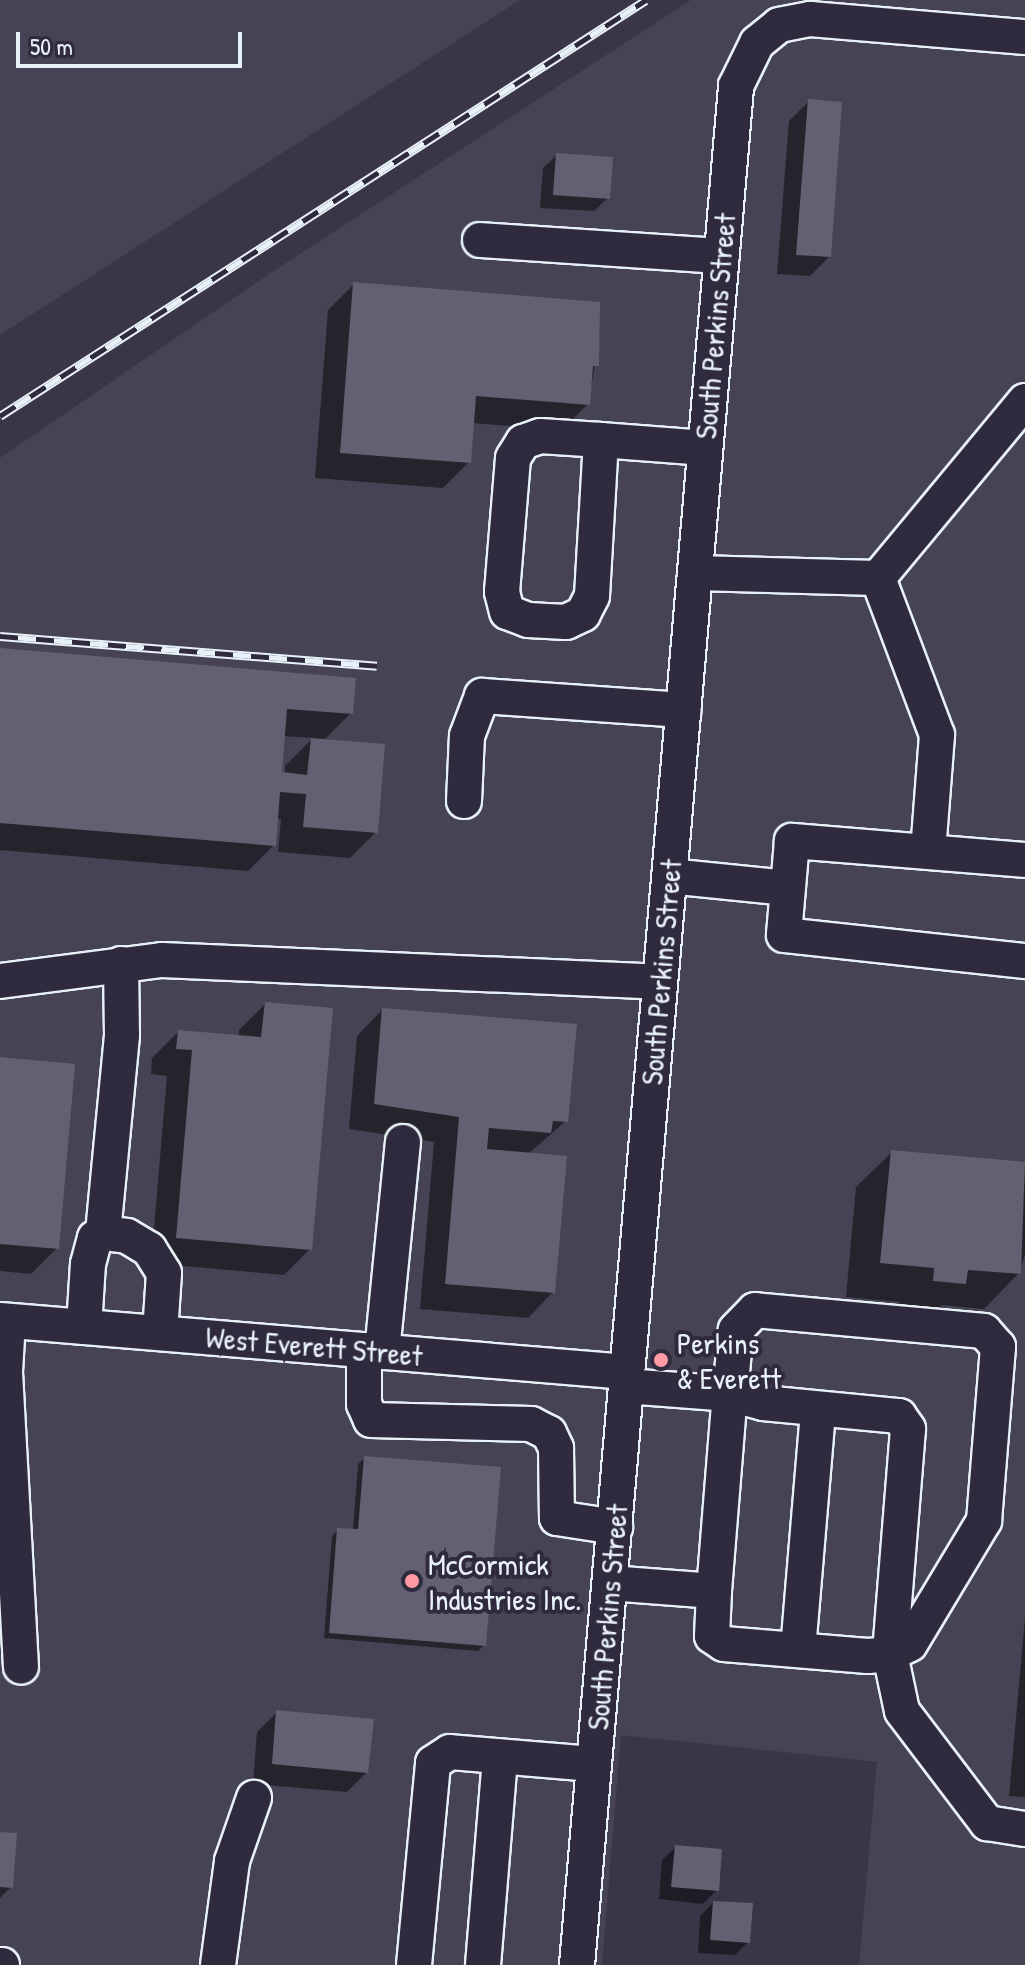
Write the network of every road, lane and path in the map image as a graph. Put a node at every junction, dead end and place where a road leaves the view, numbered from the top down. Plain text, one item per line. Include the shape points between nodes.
1 (1025, 37) edge
2 (480, 240) dead end
3 (721, 256) junction
4 (1025, 401) edge
5 (601, 440) junction
6 (705, 448) junction
7 (695, 573) junction
8 (878, 578) junction
9 (684, 710) junction
10 (464, 801) dead end
11 (928, 852) junction
12 (1025, 860) edge
13 (669, 876) junction
14 (787, 888) junction
15 (1025, 961) edge
16 (121, 964) junction
17 (0, 981) edge
18 (660, 982) junction
19 (403, 1142) dead end
20 (103, 1233) junction
21 (4, 1321) edge
22 (84, 1327) junction
23 (160, 1333) junction
24 (373, 1351) junction
25 (627, 1379) junction
26 (730, 1394) junction
27 (818, 1410) junction
28 (615, 1527) junction
29 (610, 1583) junction
30 (714, 1591) junction
31 (798, 1650) junction
32 (890, 1654) junction
33 (21, 1667) dead end
34 (500, 1757) junction
35 (594, 1764) junction
36 (254, 1798) dead end
37 (1025, 1829) edge
38 (218, 1965) edge
39 (414, 1965) edge
40 (483, 1965) edge
41 (577, 1965) edge

1 - 3 street, South Perkins Street via 810,19 779,25 757,43 741,68
2 - 3 street
3 - 6 street, South Perkins Street
4 - 8 street
5 - 5 street via 540,436 523,442 513,458 502,592 507,612 528,620 566,622 583,614 592,596
5 - 6 street
6 - 7 street, South Perkins Street
7 - 8 street
7 - 9 street, South Perkins Street
8 - 11 street via 937,735
9 - 10 street via 482,696 467,736
9 - 13 street, South Perkins Street
11 - 12 street
11 - 14 street via 792,841
13 - 14 street
13 - 18 street, South Perkins Street
14 - 15 street via 784,935
16 - 17 street
16 - 18 street via 162,960
16 - 20 street via 122,1035
18 - 25 street, South Perkins Street
19 - 24 street
20 - 22 street via 95,1238 88,1264
20 - 23 street via 127,1236 149,1249 164,1273
21 - 22 street, West Everett Street
21 - 33 street
22 - 23 street, West Everett Street
23 - 24 street, West Everett Street
24 - 25 street, West Everett Street
24 - 28 street via 364,1404 371,1420 531,1424 549,1433 556,1448 557,1518
25 - 26 street, West Everett Street
25 - 28 street, South Perkins Street
26 - 27 street, West Everett Street
26 - 30 street
26 - 32 street via 736,1330 755,1310 984,1331 998,1347 984,1521 910,1644
27 - 31 street
27 - 32 street, West Everett Street via 899,1416 908,1429
28 - 29 street, South Perkins Street
29 - 30 street
29 - 35 street, South Perkins Street
30 - 31 street via 712,1636 724,1644
31 - 32 street
32 - 37 street via 902,1711 941,1757 965,1799 987,1823
34 - 35 street
34 - 39 street via 450,1752 433,1763
34 - 40 street
35 - 41 street, South Perkins Street
36 - 38 street via 232,1861

